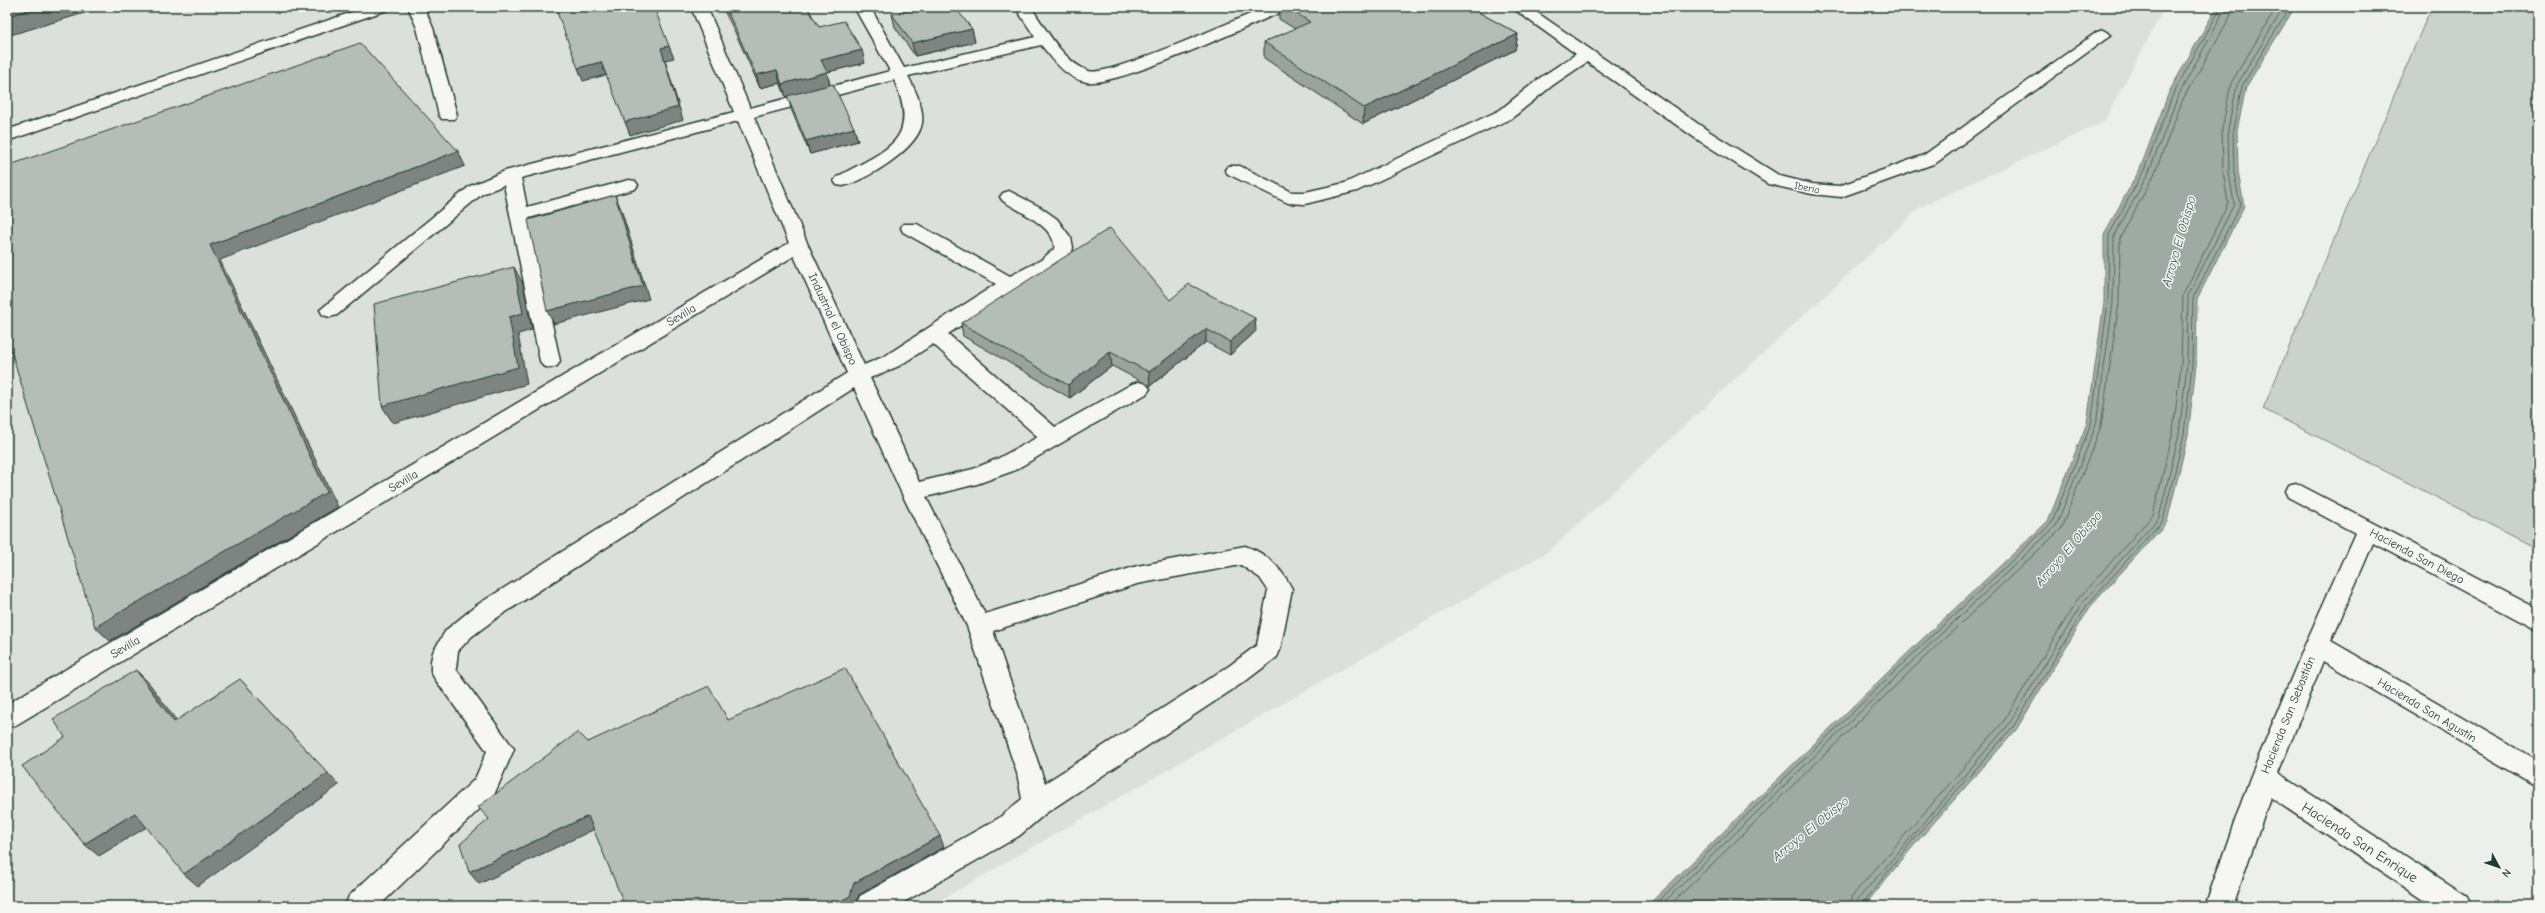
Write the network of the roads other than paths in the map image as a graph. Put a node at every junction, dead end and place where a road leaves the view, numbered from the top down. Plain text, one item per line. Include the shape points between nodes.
1 (382, 7) edge
2 (416, 7) edge
3 (699, 7) edge
4 (862, 7) edge
5 (1023, 7) edge
6 (1281, 7) edge
7 (1526, 8) edge
8 (2103, 35) dead end
9 (1045, 39) junction
10 (1587, 54) junction
11 (898, 74) junction
12 (745, 114) junction
13 (448, 115) dead end
14 (7, 136) edge
15 (1234, 170) dead end
16 (511, 175) junction
17 (843, 181) dead end
18 (629, 185) dead end
19 (1009, 197) dead end
20 (518, 215) junction
21 (910, 228) dead end
22 (799, 245) junction
23 (1010, 284) junction
24 (330, 310) dead end
25 (935, 334) junction
26 (550, 361) dead end
27 (858, 375) junction
28 (1139, 389) dead end
29 (1053, 438) junction
30 (2296, 491) dead end
31 (912, 492) junction
32 (2368, 529) junction
33 (2538, 621) edge
34 (979, 626) junction
35 (2316, 644) junction
36 (7, 717) edge
37 (2538, 775) edge
38 (2263, 778) junction
39 (1036, 804) junction
40 (359, 906) edge
41 (870, 906) edge
42 (2219, 906) edge
43 (2457, 906) edge

1 - 14 street
2 - 13 street via 425,28
3 - 12 street, Industrial el Obispo
4 - 11 street
5 - 9 street
6 - 9 street via 1145,62 1100,77 1088,77 1070,69
7 - 10 street, Iberia
8 - 10 street, Iberia via 1930,159 1841,192 1812,189 1774,180 1702,134
9 - 11 street
10 - 15 street via 1547,81 1506,114 1351,187 1305,198 1288,197
11 - 12 street
11 - 17 street via 913,111 912,130 891,152
12 - 16 street
12 - 22 street, Industrial el Obispo
16 - 20 street
16 - 24 street via 476,190
18 - 20 street
19 - 23 street via 1051,225 1060,234 1064,246 1062,252 1048,264
20 - 26 street
21 - 23 street
22 - 27 street, Industrial el Obispo
22 - 36 street, Sevilla
23 - 25 street
25 - 27 street via 892,360
25 - 29 street
27 - 31 street, Industrial el Obispo
27 - 40 street via 486,612 452,638 442,661 444,672 501,749 485,787
28 - 29 street
29 - 31 street via 1005,465 977,476
30 - 32 street, Hacienda San Diego
31 - 34 street, Industrial el Obispo
32 - 33 street, Hacienda San Diego
32 - 35 street, Hacienda San Sebastián
34 - 39 street, Industrial el Obispo via 1030,773
34 - 39 street via 1137,575 1245,555 1268,570 1280,589 1268,650 1238,673
35 - 37 street, Hacienda San Agustín
35 - 38 street, Hacienda San Sebastián
38 - 42 street, Hacienda San Sebastián
38 - 43 street, Hacienda San Enrique
39 - 41 street via 1009,827

